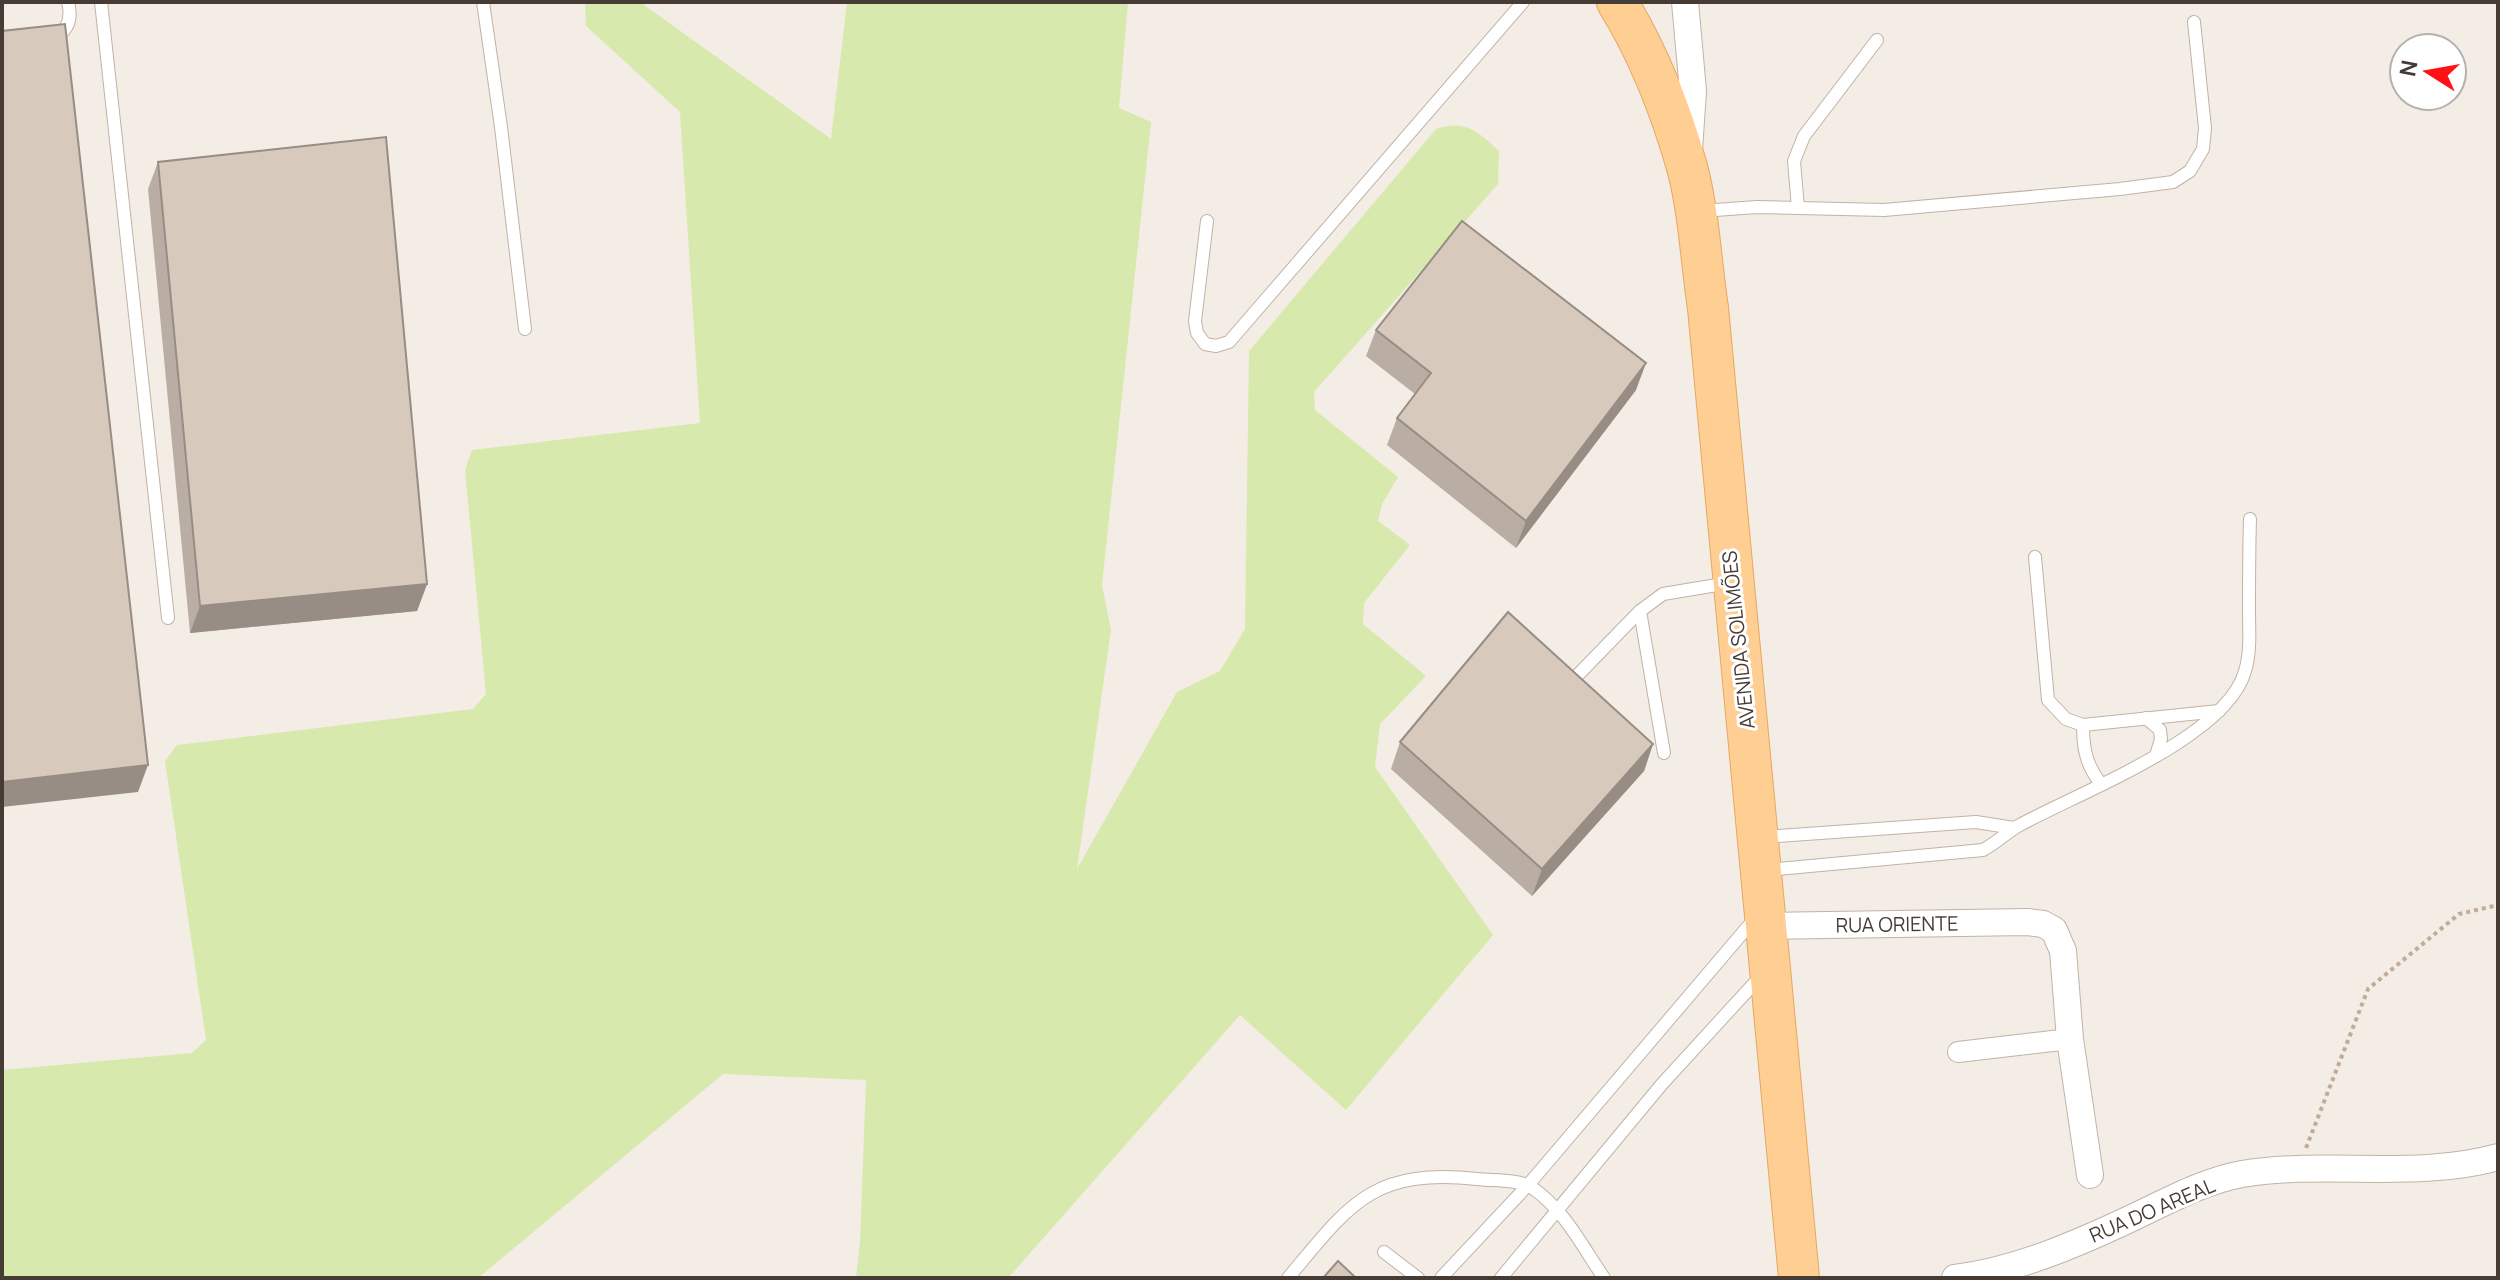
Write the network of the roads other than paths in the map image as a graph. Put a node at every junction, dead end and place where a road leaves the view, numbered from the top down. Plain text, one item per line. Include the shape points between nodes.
1 (68, 2) edge
2 (101, 2) edge
3 (483, 2) edge
4 (1523, 2) edge
5 (1685, 2) edge
6 (1628, 9) edge
7 (2194, 22) dead end
8 (43, 37) edge
9 (1877, 40) dead end
10 (1687, 169) junction
11 (1798, 208) junction
12 (1694, 211) junction
13 (1207, 221) dead end
14 (525, 329) dead end
15 (2250, 519) dead end
16 (2035, 557) dead end
17 (1732, 583) junction
18 (1640, 611) junction
19 (168, 618) dead end
20 (1569, 684) edge
21 (2220, 711) junction
22 (2146, 718) junction
23 (2083, 725) junction
24 (1664, 753) dead end
25 (2156, 756) junction
26 (2101, 784) junction
27 (2014, 828) junction
28 (1763, 885) junction
29 (1771, 966) junction
30 (2070, 1039) junction
31 (1958, 1052) dead end
32 (2498, 1157) edge
33 (2090, 1175) dead end
34 (1528, 1185) junction
35 (1558, 1209) junction
36 (1384, 1252) dead end
37 (1288, 1278) edge
38 (1418, 1278) edge
39 (1441, 1278) edge
40 (1501, 1278) edge
41 (1604, 1278) edge
42 (1799, 1278) edge
43 (1955, 1278) edge

1 - 8 lane via 65,31
2 - 19 lane
3 - 14 lane
4 - 13 lane via 1229,342 1216,346 1205,344 1195,321
5 - 10 street, AVENIDA SOLIMÕES via 1693,91
6 - 10 main road
7 - 11 lane via 2203,149 2190,171 2173,182 1884,210
9 - 11 lane via 1804,136 1794,161
10 - 12 main road, AVENIDA SOLIMÕES
11 - 12 lane
12 - 17 main road, AVENIDA SOLIMÕES via 1708,308
15 - 21 lane via 2246,671
16 - 23 lane via 2048,700 2066,719
17 - 18 lane via 1663,594
17 - 28 main road, AVENIDA SOLIMÕES
18 - 20 lane
18 - 24 lane
21 - 22 lane
21 - 25 lane
22 - 23 lane
22 - 25 lane via 2160,730
23 - 26 lane via 2083,748
25 - 26 lane
26 - 27 lane
27 - 28 lane via 1976,822
27 - 28 lane via 1983,850
28 - 29 main road, AVENIDA SOLIMÕES
28 - 30 street, RUA ORIENTE via 2043,924 2059,940
28 - 34 lane
29 - 35 lane via 1662,1084
29 - 42 main road, AVENIDA SOLIMÕES
30 - 31 street
30 - 33 street
32 - 43 street, RUA DO AREAL via 2428,1167 2240,1175 2211,1182 2013,1266
34 - 35 lane
34 - 37 lane via 1451,1177 1388,1183 1335,1221
34 - 39 lane
35 - 40 lane
35 - 41 lane
36 - 38 lane

